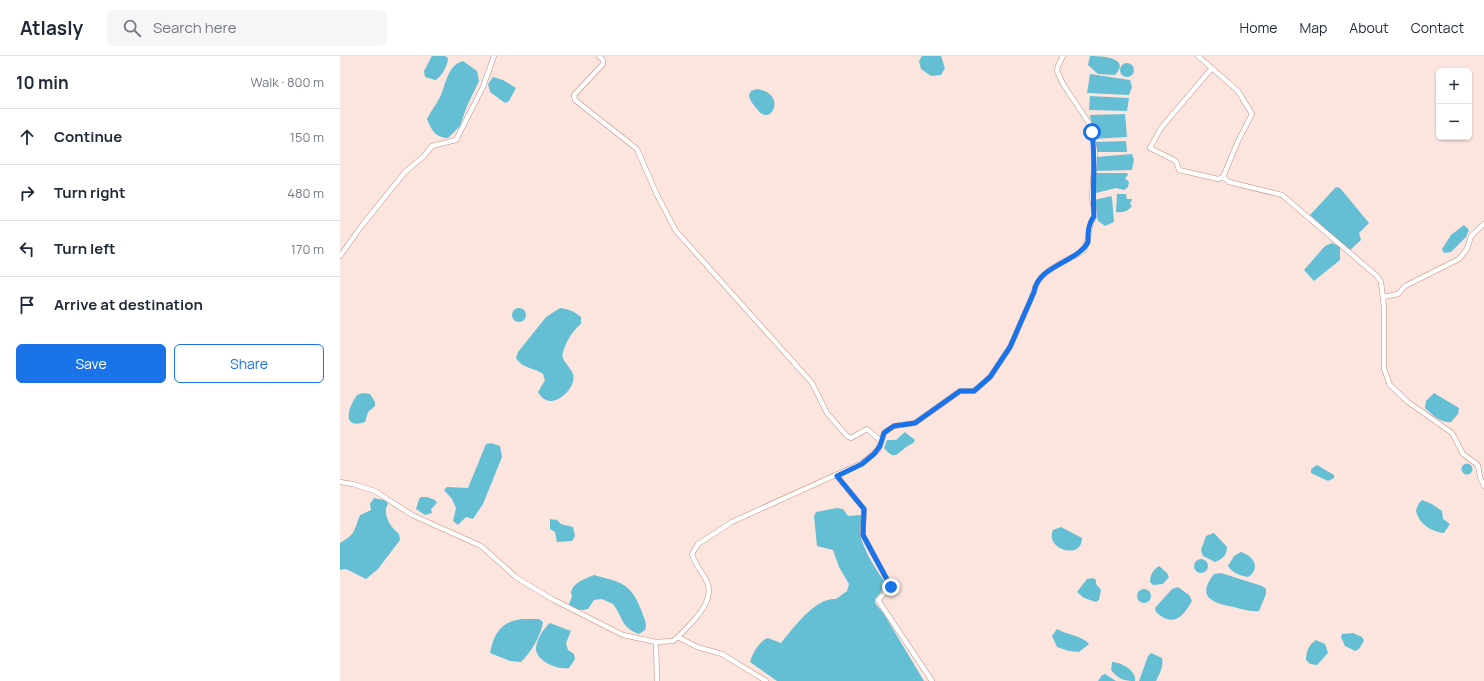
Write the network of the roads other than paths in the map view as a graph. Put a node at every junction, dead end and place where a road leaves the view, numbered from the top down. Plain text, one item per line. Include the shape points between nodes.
1 (494, 56) edge
2 (598, 56) edge
3 (1063, 56) edge
4 (1198, 56) edge
5 (1212, 68) junction
6 (1223, 177) junction
7 (1484, 224) edge
8 (340, 256) edge
9 (1383, 297) junction
10 (881, 441) junction
11 (837, 476) junction
12 (340, 482) edge
13 (1484, 486) edge
14 (678, 637) junction
15 (656, 642) junction
16 (657, 681) edge
17 (766, 681) edge
18 (932, 681) edge

1 - 8 street via 483,87 456,140 432,146 405,172
2 - 10 street via 604,60 603,64 574,95 575,100 637,149 656,195 676,230 812,383 832,420 851,438 867,429
3 - 10 street via 1057,71 1089,123 1095,153 1092,197 1094,216 1089,224 1088,242 1083,251 1051,269 1035,286 1015,339 990,377 974,391 960,391 915,423 894,426 884,433
4 - 5 street
5 - 6 street via 1238,91 1252,114
5 - 6 street via 1161,128 1150,148 1176,161 1179,170 1218,180
6 - 9 street via 1230,182 1282,195 1377,276 1381,282
7 - 9 street via 1471,236 1467,249 1459,259 1405,286 1398,294
9 - 13 street via 1384,369 1390,385 1408,402 1452,433 1463,454 1478,465
10 - 11 street via 878,450 867,460
11 - 14 street via 825,478 732,522 698,544 692,554 706,581 709,593 707,601 696,617
11 - 18 street via 864,509 863,535 891,587 878,600
12 - 15 street via 375,491 412,515 481,546 523,581 613,630 623,635
14 - 15 street via 673,641
14 - 17 street via 697,647 722,654
15 - 16 street

